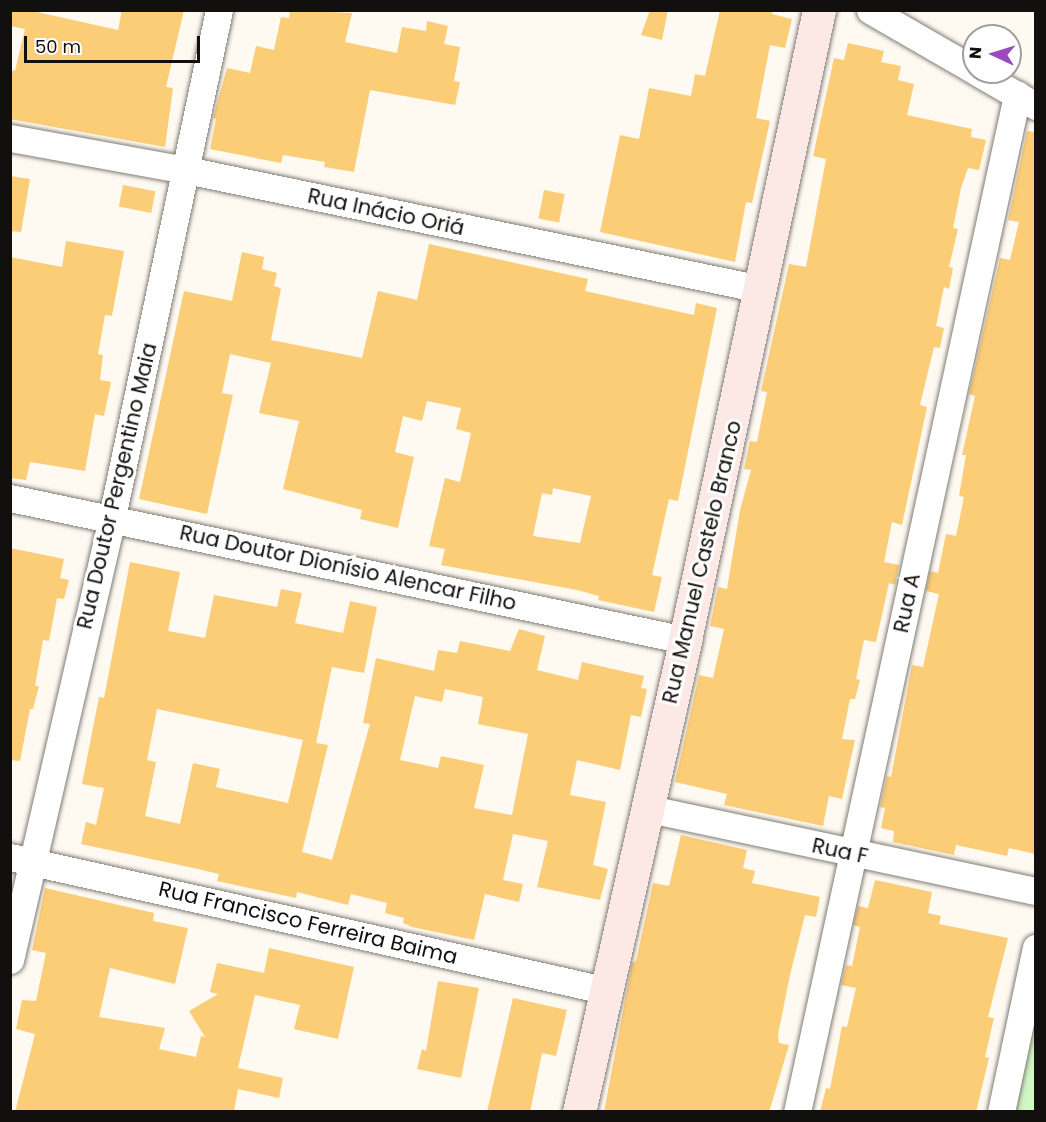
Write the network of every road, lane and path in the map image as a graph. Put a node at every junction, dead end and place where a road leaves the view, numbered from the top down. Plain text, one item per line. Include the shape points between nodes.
1 (219, 10) edge
2 (819, 10) edge
3 (870, 10) edge
4 (962, 63) edge
5 (997, 84) edge
6 (1026, 101) edge
7 (10, 138) edge
8 (186, 170) junction
9 (761, 289) junction
10 (10, 498) edge
11 (112, 517) junction
12 (685, 640) junction
13 (645, 808) junction
14 (854, 855) junction
15 (21, 859) edge
16 (1035, 891) edge
17 (1035, 948) edge
18 (10, 960) edge
19 (604, 990) junction
20 (579, 1112) edge
21 (797, 1112) edge
22 (1001, 1112) edge

1 - 8 street, Rua Doutor Pergentino Maia
2 - 9 street, Rua Manuel Castelo Branco
3 - 4 street
5 - 6 street
6 - 14 street, Rua A
7 - 8 street, Rua Inácio Oriá
8 - 9 street, Rua Inácio Oriá
8 - 11 street, Rua Doutor Pergentino Maia
9 - 12 street, Rua Manuel Castelo Branco
10 - 11 street, Rua Doutor Dionísio Alencar Filho
11 - 12 street, Rua Doutor Dionísio Alencar Filho
11 - 15 street, Rua Doutor Pergentino Maia
12 - 13 street, Rua Manuel Castelo Branco
13 - 14 street, Rua F
13 - 19 street, Rua Manuel Castelo Branco
14 - 16 street, Rua F
14 - 21 street, Rua A
15 - 18 street, Rua Doutor Pergentino Maia
15 - 19 street, Rua Francisco Ferreira Baima
17 - 22 street
19 - 20 street, Rua Manuel Castelo Branco

